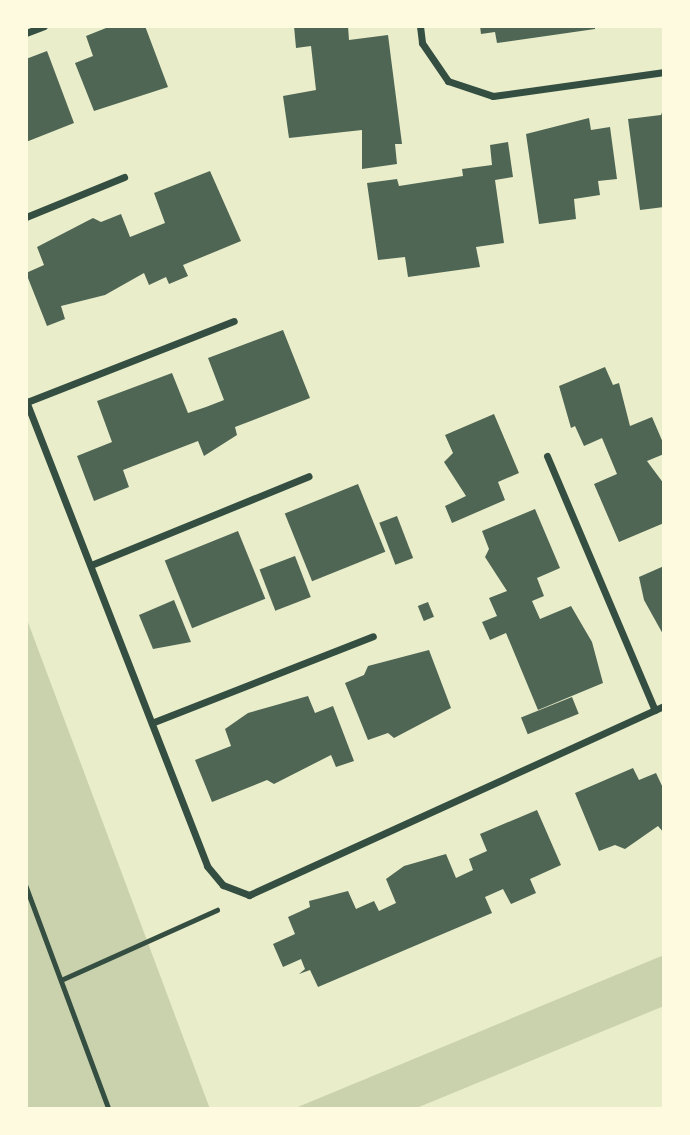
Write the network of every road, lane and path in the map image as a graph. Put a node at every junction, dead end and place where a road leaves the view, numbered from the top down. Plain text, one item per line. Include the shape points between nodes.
1 (44, 26) edge
2 (420, 26) edge
3 (26, 33) edge
4 (664, 72) edge
5 (124, 177) dead end
6 (26, 217) edge
7 (234, 321) dead end
8 (27, 401) edge
9 (547, 456) dead end
10 (309, 476) dead end
11 (90, 565) junction
12 (373, 636) dead end
13 (664, 706) edge
14 (655, 710) junction
15 (154, 722) junction
16 (26, 886) edge
17 (249, 895) junction
18 (61, 979) junction
19 (109, 1109) edge

1 - 3 street
2 - 4 street via 422,43 448,80 493,96
5 - 6 street
7 - 8 street
8 - 11 street
9 - 14 street
10 - 11 street
11 - 15 street
12 - 15 street
13 - 14 street
14 - 17 street
15 - 17 street via 207,866 223,885
16 - 18 path
17 - 18 path
18 - 19 path

